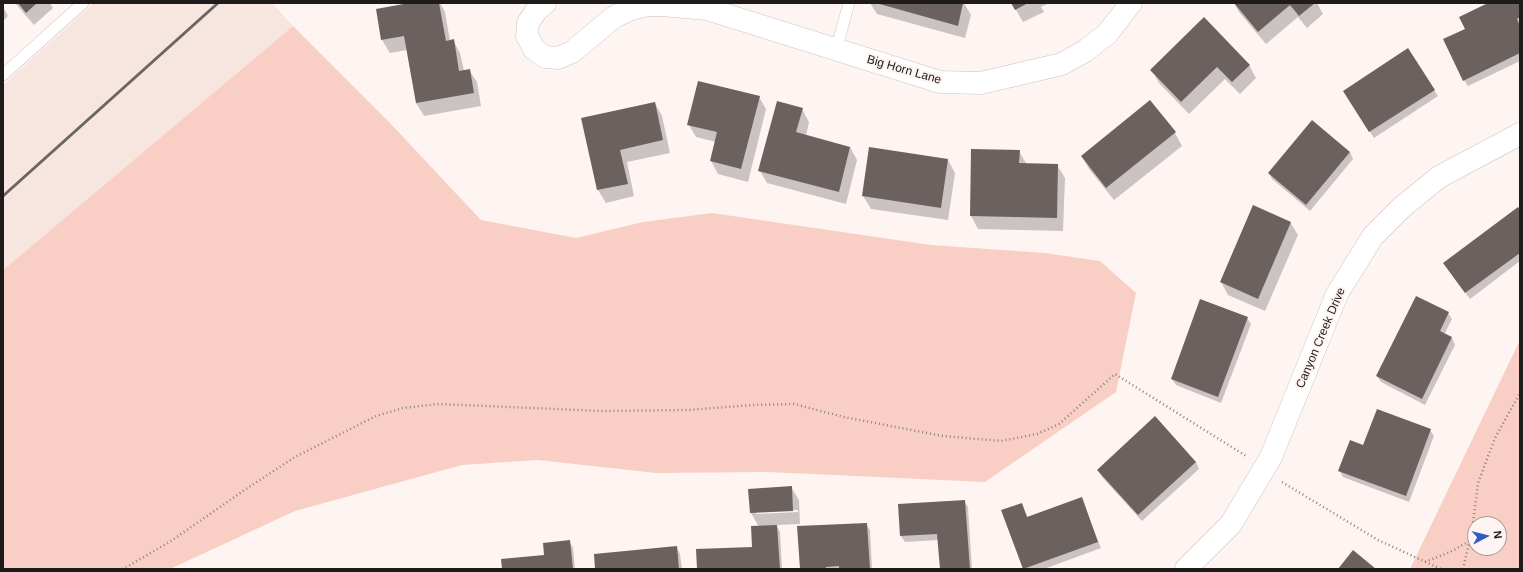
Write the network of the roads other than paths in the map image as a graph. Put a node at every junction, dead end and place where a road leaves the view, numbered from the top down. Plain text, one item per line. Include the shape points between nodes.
1 (83, 3) edge
2 (545, 3) edge
3 (849, 3) edge
4 (1131, 3) edge
5 (703, 6) edge
6 (836, 50) junction
7 (3, 75) edge
8 (1520, 134) edge
9 (1186, 569) edge

1 - 7 lane
2 - 5 street, Big Horn Lane via 528,23 528,36 534,49 545,57 558,58 572,52 614,17 631,9 662,5
3 - 6 lane
4 - 6 street, Big Horn Lane via 1107,34 1062,64 981,83 940,82
5 - 6 street, Big Horn Lane
8 - 9 street, Canyon Creek Drive via 1439,178 1373,236 1337,294 1271,457 1231,524

